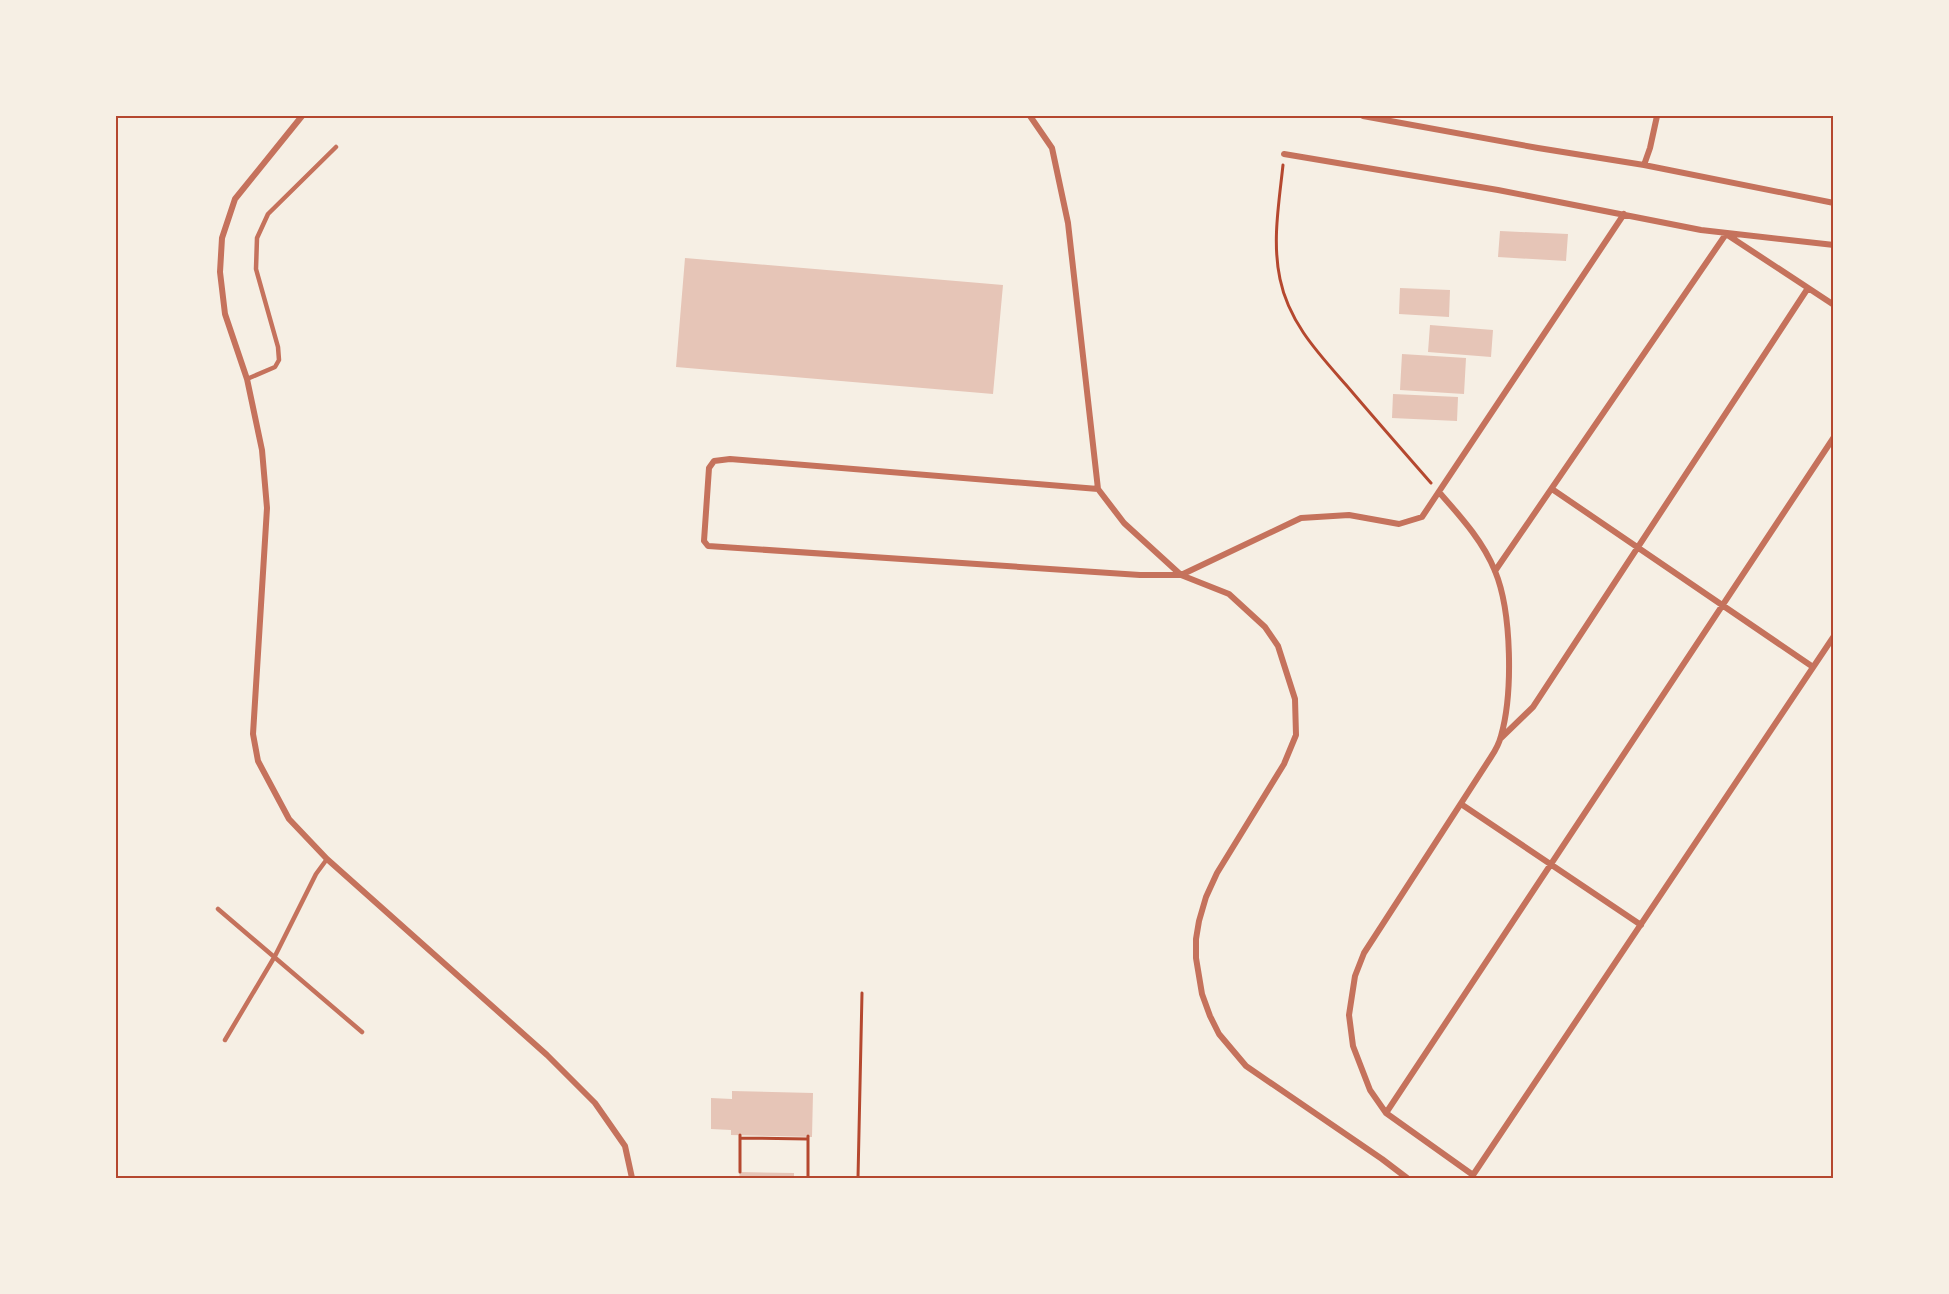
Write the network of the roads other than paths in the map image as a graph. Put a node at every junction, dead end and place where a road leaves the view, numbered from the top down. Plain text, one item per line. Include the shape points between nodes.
1 (302, 116) edge
2 (1030, 116) edge
3 (1363, 116) edge
4 (1657, 116) edge
5 (336, 147) dead end
6 (1284, 154) road end
7 (1644, 165) junction
8 (1833, 203) edge
9 (1624, 214) junction
10 (1726, 234) junction
11 (1833, 245) edge
12 (1808, 288) junction
13 (1833, 305) edge
14 (248, 379) junction
15 (1833, 436) edge
16 (1098, 489) junction
17 (1552, 489) junction
18 (1439, 492) junction
19 (1638, 547) junction
20 (1495, 571) junction
21 (1181, 576) junction
22 (1722, 605) junction
23 (1833, 636) edge
24 (1814, 667) junction
25 (1501, 738) junction
26 (1461, 804) junction
27 (327, 860) junction
28 (1551, 865) junction
29 (218, 909) dead end
30 (1641, 925) junction
31 (275, 956) junction
32 (362, 1032) dead end
33 (225, 1040) dead end
34 (1386, 1113) junction
35 (1472, 1177) edge
36 (632, 1179) edge
37 (1407, 1179) edge

1 - 14 street via 235,199 222,238 220,272 225,314
2 - 16 street via 1052,148 1068,223
3 - 7 street
4 - 7 street
5 - 14 lane via 268,214 257,238 256,268 279,360 275,367
6 - 9 street
7 - 8 street
9 - 10 street
9 - 18 street
10 - 11 street
10 - 12 street
10 - 17 street
12 - 13 street
12 - 19 street
14 - 27 street via 262,450 267,507 253,734 258,761 289,819
15 - 22 street
16 - 21 street via 1124,523
16 - 21 street via 832,466 714,461 709,468 704,541 708,546
17 - 19 street
17 - 20 street
18 - 20 street via 1480,543
18 - 21 street via 1422,518 1399,524 1349,515 1301,519
19 - 22 street
19 - 25 street via 1533,707
20 - 25 street via 1506,612 1508,644
21 - 37 street via 1229,594 1265,627 1278,646 1295,699 1296,735 1284,765 1217,873 1201,913 1196,958 1210,1016 1219,1034 1246,1066
22 - 24 street
22 - 28 street
23 - 24 street
24 - 30 street
25 - 26 street
26 - 28 street
26 - 34 street via 1364,953 1355,976 1349,1015 1353,1046 1370,1090
27 - 31 lane via 316,874
27 - 36 street via 547,1055 595,1103 625,1146
28 - 30 street
28 - 34 street
29 - 31 lane
30 - 35 street
31 - 32 lane
31 - 33 lane
34 - 35 street

